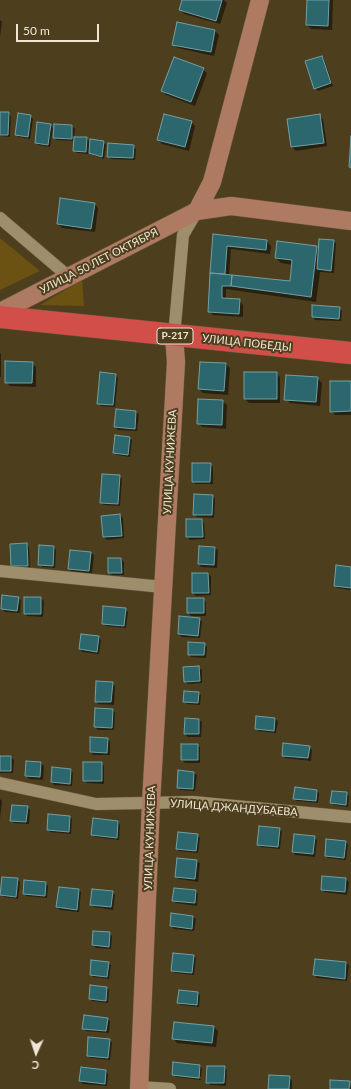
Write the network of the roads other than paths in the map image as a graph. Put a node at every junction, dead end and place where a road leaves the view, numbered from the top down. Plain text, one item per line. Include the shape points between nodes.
1 (260, 0) edge
2 (197, 210) junction
3 (0, 218) edge
4 (351, 221) edge
5 (69, 277) junction
6 (0, 312) edge
7 (0, 317) edge
8 (174, 336) junction
9 (351, 353) edge
10 (0, 571) edge
11 (163, 588) junction
12 (0, 783) edge
13 (151, 803) junction
14 (351, 817) edge
15 (139, 1088) edge
16 (170, 1089) edge

1 - 2 street via 212,182
2 - 4 street via 231,206
2 - 5 street, УЛИЦА 50 ЛЕТ ОКТЯБРЯ
2 - 8 street via 183,235
3 - 5 street
5 - 6 street, УЛИЦА 50 ЛЕТ ОКТЯБРЯ
7 - 8 highway, УЛИЦА ПОБЕДЫ / Р-217
8 - 9 highway, УЛИЦА ПОБЕДЫ / Р-217
8 - 11 street, УЛИЦА КУНИЖЕВА via 176,362
10 - 11 street
11 - 13 street, УЛИЦА КУНИЖЕВА
12 - 13 street, УЛИЦА ДЖАНДУБАЕВА via 96,804
13 - 14 street, УЛИЦА ДЖАНДУБАЕВА via 193,802
13 - 15 street, УЛИЦА КУНИЖЕВА
15 - 16 street

